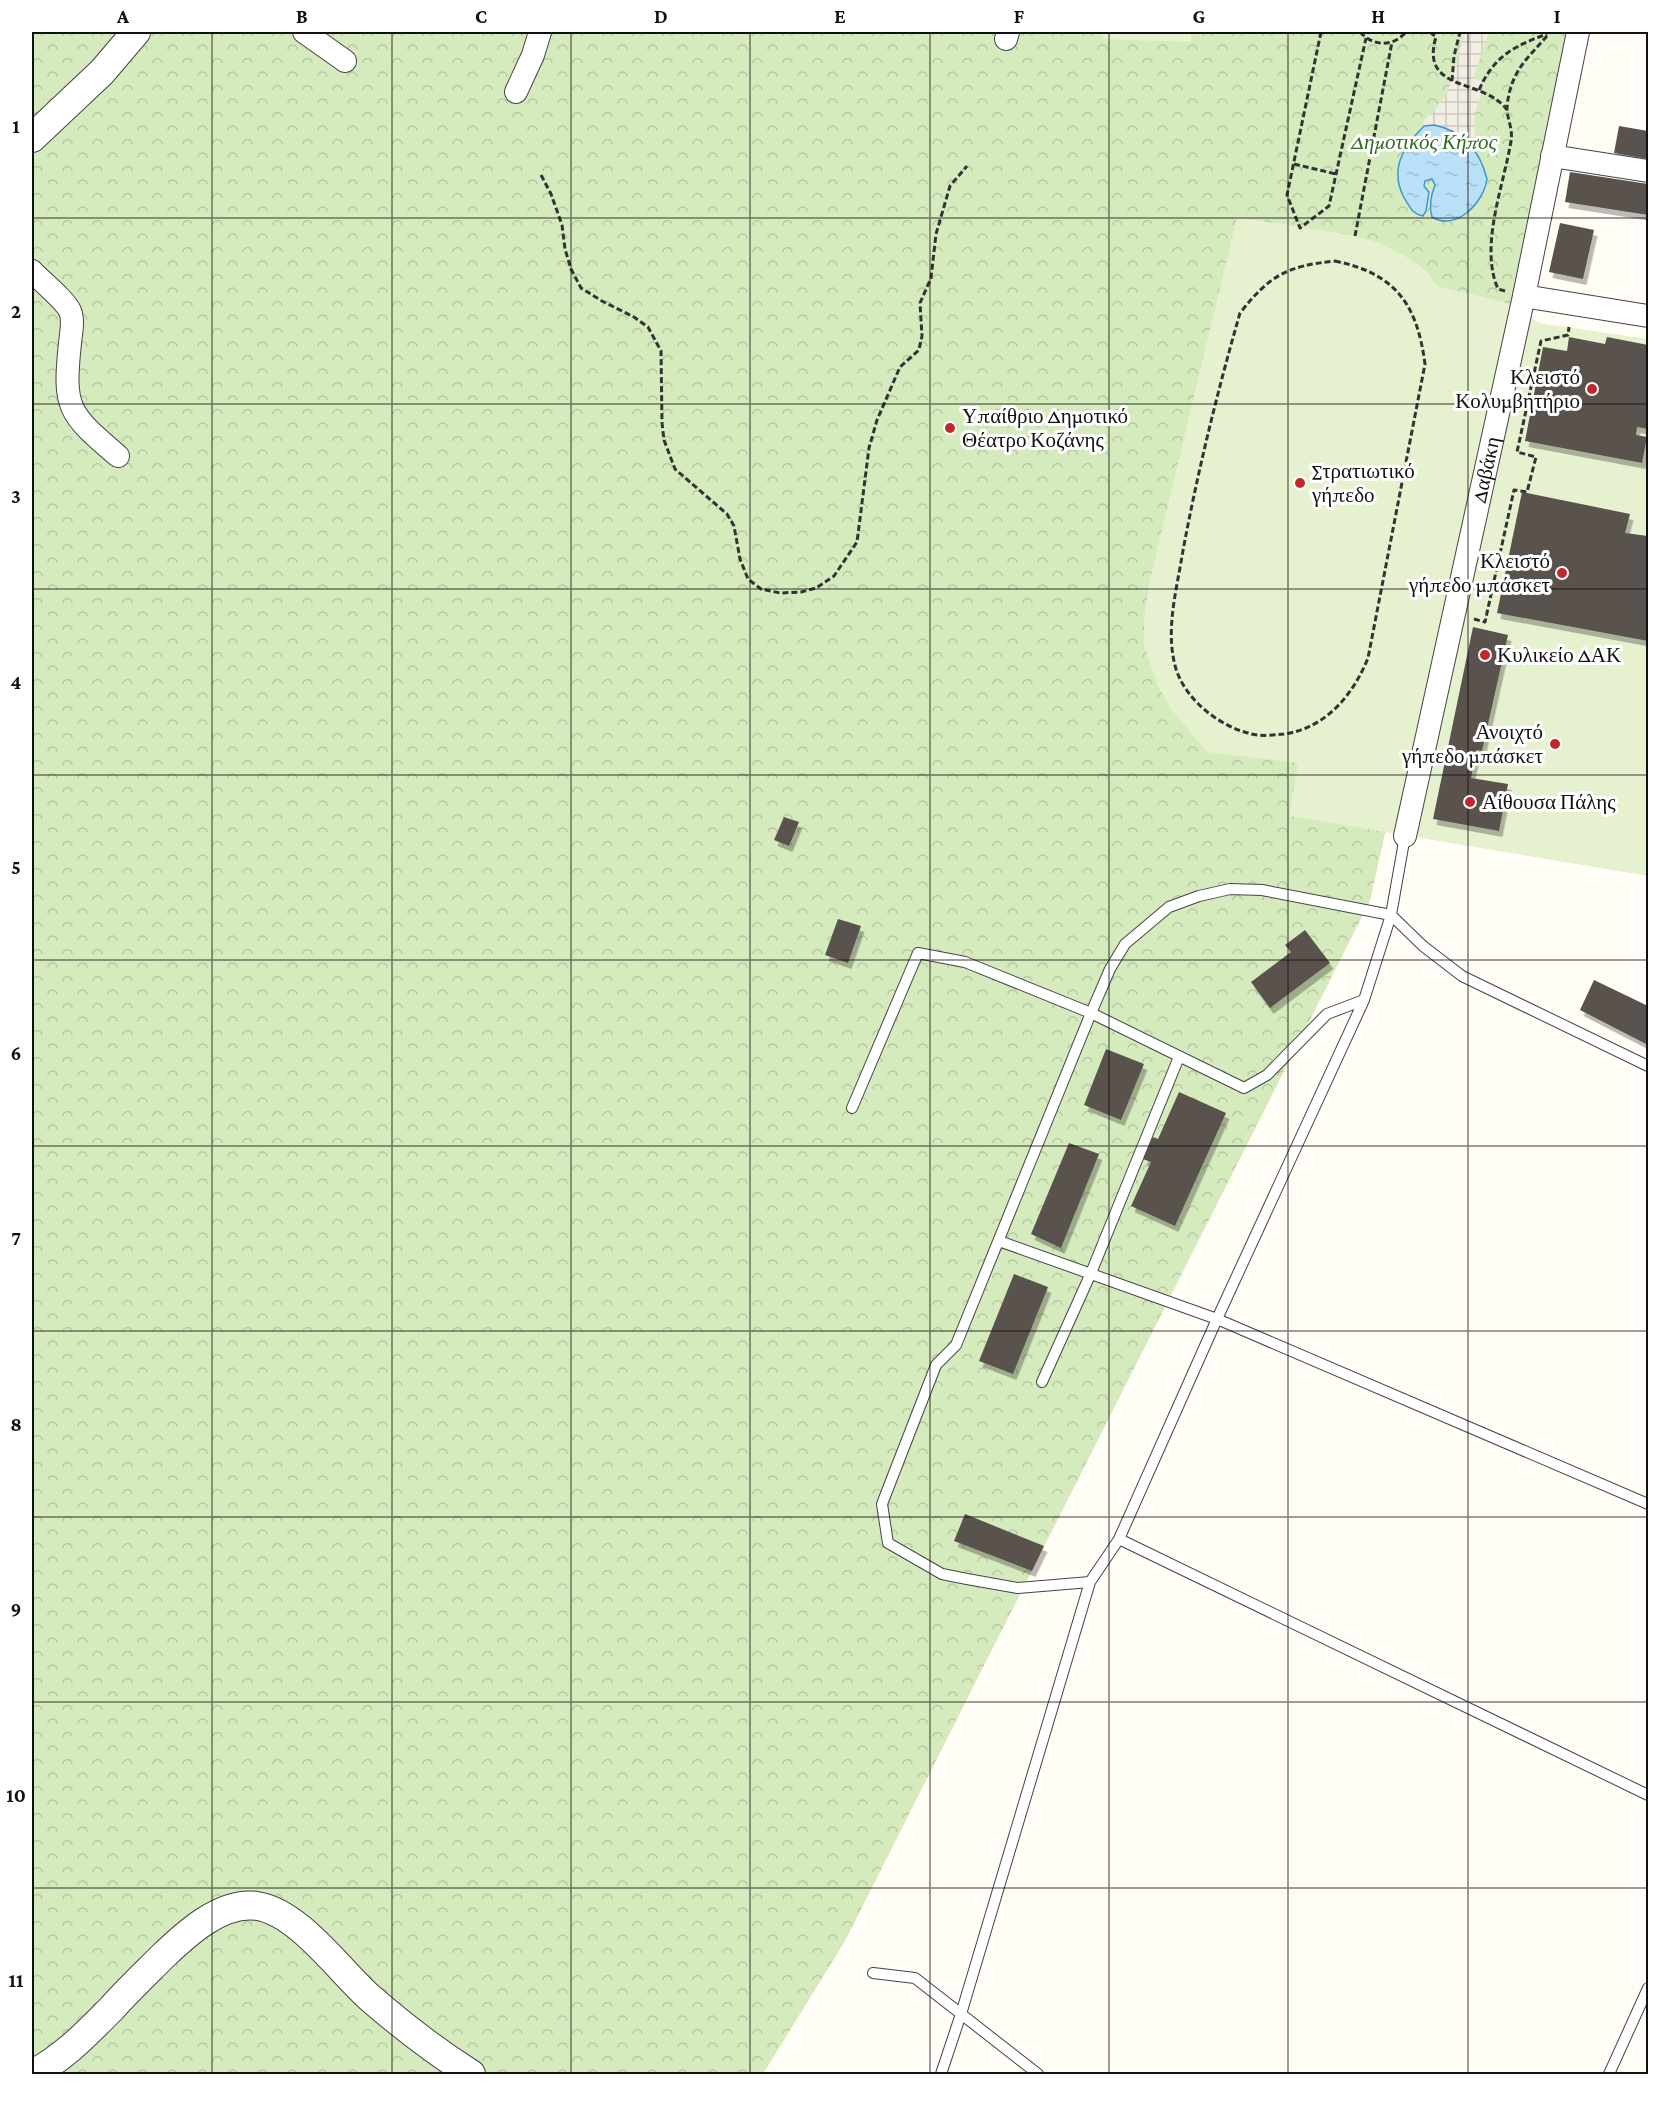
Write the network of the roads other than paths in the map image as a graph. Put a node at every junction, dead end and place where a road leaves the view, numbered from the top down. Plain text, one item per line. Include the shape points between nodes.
1 (136, 32) edge
2 (303, 32) edge
3 (540, 32) edge
4 (1578, 32) edge
5 (345, 61) dead end
6 (516, 92) dead end
7 (32, 138) edge
8 (1552, 156) junction
9 (1648, 171) edge
10 (32, 271) edge
11 (1514, 293) junction
12 (1648, 316) edge
13 (118, 456) dead end
14 (1405, 836) joint
15 (1391, 915) junction
16 (1364, 1000) junction
17 (1091, 1013) junction
18 (1179, 1057) junction
19 (1648, 1066) edge
20 (852, 1108) dead end
21 (999, 1241) junction
22 (1091, 1273) junction
23 (1217, 1319) junction
24 (1042, 1382) dead end
25 (1648, 1504) edge
26 (1119, 1539) junction
27 (1090, 1582) junction
28 (1648, 1795) edge
29 (873, 1972) dead end
30 (1648, 1988) edge
31 (962, 2014) junction
32 (32, 2074) edge
33 (471, 2074) edge
34 (941, 2074) edge
35 (1038, 2074) edge
36 (1609, 2074) edge

1 - 7 street via 102,72
2 - 5 street
3 - 6 street
4 - 8 street, Δαβάκη
8 - 9 street
8 - 11 street, Δαβάκη
10 - 13 street via 70,311 70,405 84,427
11 - 12 street
11 - 14 street, Δαβάκη
14 - 15 lane
15 - 16 lane
15 - 17 lane via 1262,890 1230,889 1198,896 1169,907 1125,944
15 - 19 lane via 1462,976
16 - 18 lane via 1327,1014 1267,1075 1244,1088
16 - 23 lane
17 - 18 lane
17 - 20 lane via 965,962 918,953
17 - 21 lane
18 - 22 lane
21 - 22 lane
21 - 27 lane via 956,1345 936,1365 882,1504 888,1543 942,1574 967,1579 1018,1588
22 - 23 lane
22 - 24 lane
23 - 25 lane
23 - 26 lane
26 - 27 lane
26 - 28 lane
27 - 31 lane
29 - 31 lane via 915,1978
30 - 36 lane
31 - 34 lane
31 - 35 lane
32 - 33 street via 84,2037 182,1938 211,1918 237,1907 256,1906 290,1920 385,2010

